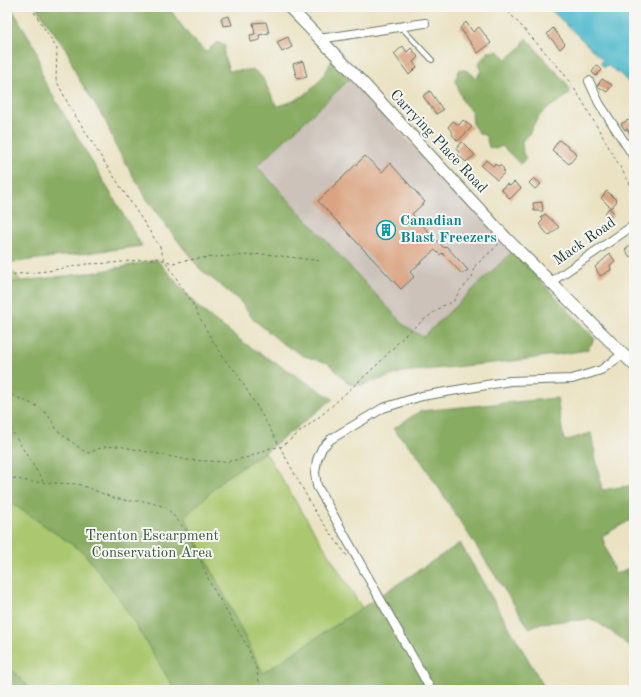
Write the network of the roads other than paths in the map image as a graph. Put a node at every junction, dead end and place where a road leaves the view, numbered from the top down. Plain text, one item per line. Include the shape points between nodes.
1 (289, 7) edge
2 (425, 23) dead end
3 (401, 27) junction
4 (319, 39) junction
5 (432, 60) dead end
6 (589, 81) dead end
7 (634, 156) edge
8 (634, 224) edge
9 (551, 282) junction
10 (623, 354) junction
11 (634, 365) edge
12 (431, 690) edge

1 - 4 main road, Carrying Place Road
2 - 3 street
3 - 4 street
3 - 5 lane
4 - 9 main road, Carrying Place Road via 506,238
6 - 7 street via 599,103
8 - 9 street, Mack Road
9 - 10 main road, Carrying Place Road
10 - 11 main road, Carrying Place Road
10 - 12 street via 601,370 572,379 510,381 398,402 331,439 322,448 315,473 317,486

